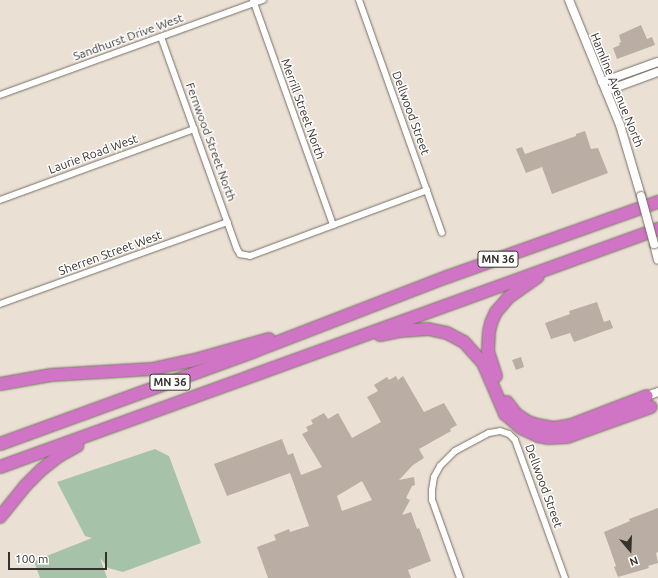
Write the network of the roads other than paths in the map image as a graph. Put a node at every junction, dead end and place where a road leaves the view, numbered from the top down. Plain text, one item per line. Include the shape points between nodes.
1 (263, 0) edge
2 (359, 0) edge
3 (569, 0) edge
4 (253, 2) edge
5 (161, 37) junction
6 (658, 62) edge
7 (658, 72) edge
8 (602, 82) junction
9 (606, 91) junction
10 (0, 95) edge
11 (194, 129) junction
12 (427, 190) junction
13 (0, 200) edge
14 (658, 202) edge
15 (228, 222) junction
16 (334, 225) junction
17 (658, 229) edge
18 (442, 233) dead end
19 (577, 258) junction
20 (658, 260) edge
21 (0, 304) edge
22 (339, 319) junction
23 (338, 344) junction
24 (0, 384) edge
25 (653, 400) edge
26 (131, 420) junction
27 (0, 444) edge
28 (0, 467) edge
29 (0, 518) edge
30 (460, 578) edge
31 (565, 578) edge

1 - 4 street, Sandhurst Drive West
2 - 12 street, Dellwood Street
3 - 8 street, Hamline Avenue North
4 - 5 street, Sandhurst Drive West
4 - 16 street, Merrill Street North
5 - 10 street, Sandhurst Drive West
5 - 11 street, Fernwood Street North
6 - 8 street
7 - 9 street
8 - 9 street, Hamline Avenue North
9 - 20 street, Hamline Avenue North, bridge via 622,132
11 - 13 street, Laurie Road West
11 - 15 street, Fernwood Street North
12 - 16 street
12 - 18 street, Dellwood Street
14 - 22 highway, MN 36 via 447,277
15 - 16 street, Fernwood Street North via 240,254 250,256
15 - 21 street, Sherren Street West
17 - 19 highway, MN 36
19 - 23 highway, MN 36
19 - 25 highway via 525,285 509,297 496,312 489,332 488,351 504,396 522,418 537,426 554,428
22 - 24 highway via 174,365 127,372 44,376
22 - 27 highway, MN 36
23 - 25 highway via 418,329 438,330 456,337 471,348 483,364 505,414 521,428 548,438 567,436
23 - 26 highway, MN 36
26 - 28 highway, MN 36
26 - 29 highway via 69,450 49,463 25,486
30 - 31 street, Dellwood Street via 432,500 434,477 440,466 455,451 489,433 500,431 509,434 515,440

